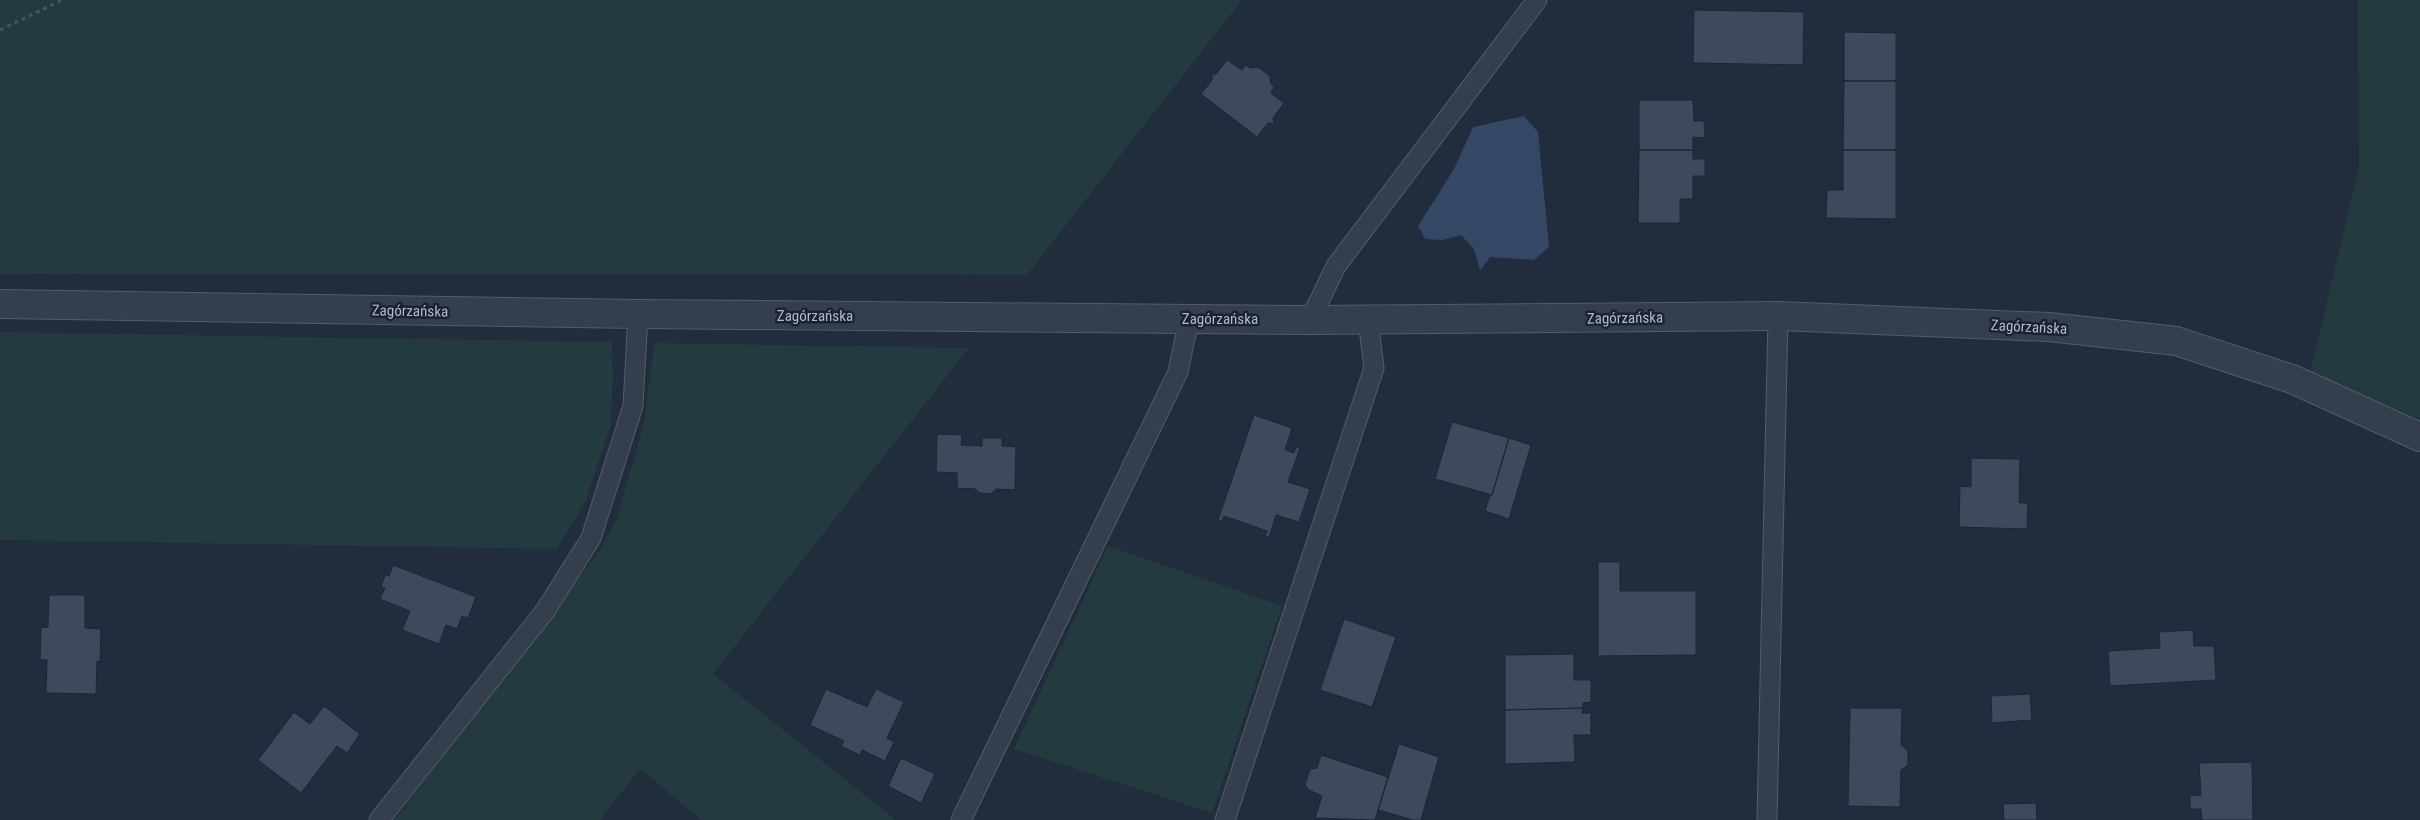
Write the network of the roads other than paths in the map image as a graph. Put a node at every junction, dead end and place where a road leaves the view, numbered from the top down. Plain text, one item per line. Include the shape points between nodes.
1 (1537, 0) edge
2 (0, 304) edge
3 (638, 314) junction
4 (1778, 316) junction
5 (1189, 319) junction
6 (1310, 320) junction
7 (1368, 320) junction
8 (2420, 437) edge
9 (379, 820) edge
10 (961, 820) edge
11 (1225, 820) edge
12 (1767, 820) edge

1 - 6 lane via 1336,266
2 - 3 street, Zagórzańska
3 - 5 street, Zagórzańska
3 - 9 lane via 633,406 591,538 545,611
4 - 7 street, Zagórzańska
4 - 8 street, Zagórzańska via 2049,327 2176,341 2292,379
4 - 12 lane
5 - 6 street, Zagórzańska
5 - 10 lane via 1178,372
6 - 7 street, Zagórzańska
7 - 11 lane via 1374,368

